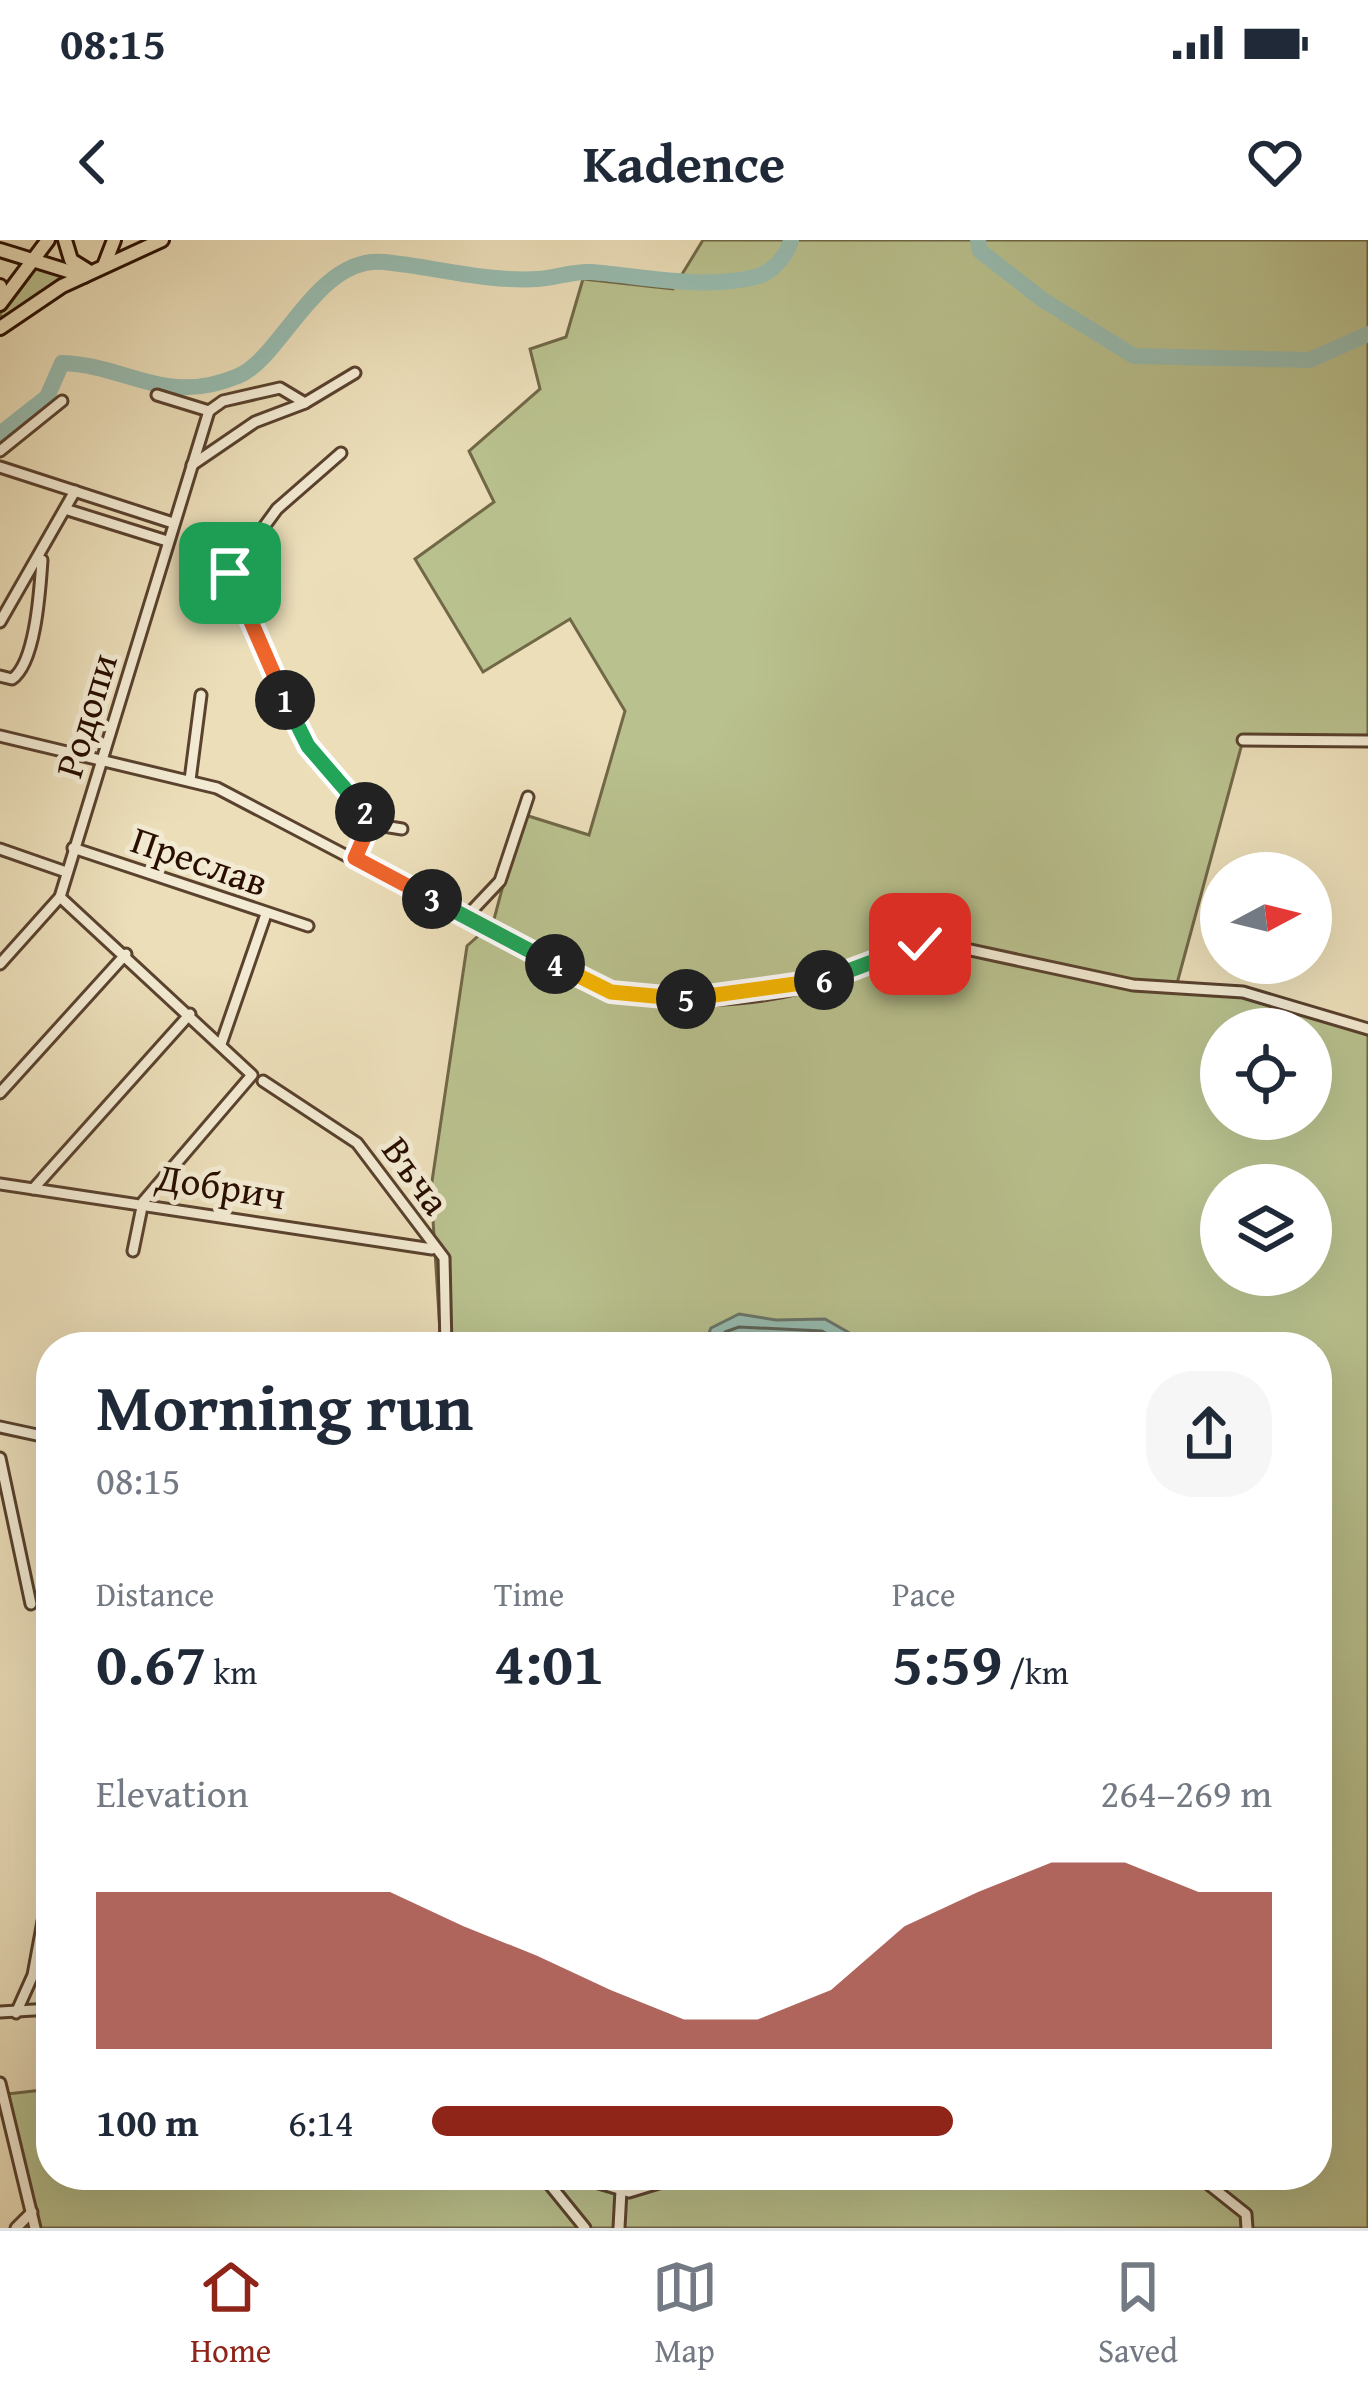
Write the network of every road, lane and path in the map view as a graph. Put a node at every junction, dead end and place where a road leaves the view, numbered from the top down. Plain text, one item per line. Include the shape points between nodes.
1 (48, 240) edge
2 (65, 240) edge
3 (114, 240) edge
4 (162, 240) edge
5 (0, 250) edge
6 (31, 258) junction
7 (94, 271) junction
8 (0, 304) edge
9 (0, 328) edge
10 (355, 373) dead end
11 (157, 395) dead end
12 (245, 395) junction
13 (62, 401) dead end
14 (305, 403) junction
15 (209, 411) junction
16 (255, 422) junction
17 (0, 451) edge
18 (340, 453) dead end
19 (192, 465) junction
20 (0, 467) edge
21 (75, 491) junction
22 (68, 510) junction
23 (173, 523) junction
24 (167, 541) junction
25 (43, 554) junction
26 (0, 622) edge
27 (0, 676) edge
28 (201, 695) dead end
29 (0, 736) edge
30 (1243, 740) dead end
31 (1368, 741) edge
32 (103, 765) junction
33 (190, 781) junction
34 (528, 797) dead end
35 (370, 824) junction
36 (402, 829) dead end
37 (73, 848) junction
38 (0, 849) edge
39 (355, 858) junction
40 (66, 872) junction
41 (60, 897) junction
42 (266, 914) junction
43 (466, 917) junction
44 (308, 926) dead end
45 (126, 954) junction
46 (0, 964) edge
47 (190, 1014) junction
48 (1368, 1028) edge
49 (221, 1044) junction
50 (258, 1078) junction
51 (0, 1093) edge
52 (0, 1184) edge
53 (32, 1189) junction
54 (142, 1202) junction
55 (432, 1249) junction
56 (133, 1251) dead end
57 (446, 1332) edge
58 (0, 1427) edge
59 (36, 1435) edge
60 (0, 1458) edge
61 (31, 1604) dead end
62 (36, 1960) edge
63 (36, 2011) edge
64 (0, 2012) edge
65 (16, 2013) junction
66 (0, 2083) edge
67 (554, 2190) edge
68 (621, 2190) edge
69 (1216, 2190) edge
70 (32, 2212) junction
71 (16, 2228) edge
72 (35, 2228) edge
73 (585, 2228) edge
74 (619, 2228) edge
75 (1247, 2228) edge

1 - 6 main road
2 - 7 main road via 74,263
3 - 7 main road
4 - 7 main road
5 - 6 main road
6 - 7 main road
6 - 8 main road
7 - 9 main road
10 - 14 street
11 - 15 street
12 - 14 street via 280,388
12 - 15 street
12 - 16 street
13 - 17 street
14 - 16 street
15 - 19 street, Родопи
16 - 19 street
18 - 35 street via 277,509 230,573 308,746
19 - 23 street, Родопи
20 - 21 street
21 - 22 street
21 - 23 street
22 - 24 street
22 - 25 street
23 - 24 street, Родопи
24 - 32 street, Родопи
25 - 26 street
25 - 27 street via 22,670 12,679
28 - 33 street
29 - 32 street
30 - 31 street
32 - 33 street
32 - 37 street, Родопи
33 - 39 street
34 - 43 street via 500,881
35 - 36 street
35 - 39 street
37 - 40 street, Родопи
37 - 42 street, Преслав
38 - 40 street
39 - 43 street
40 - 41 street, Родопи
41 - 45 street, Въча
41 - 46 street, Родопи
42 - 44 street, Преслав
42 - 49 street
43 - 48 street via 595,986 648,999 792,988 906,946 938,943 1133,985 1243,992
45 - 47 street, Въча
45 - 51 street
47 - 49 street, Въча
47 - 53 street
49 - 50 street, Въча
50 - 54 street
50 - 55 street, Въча via 357,1143
52 - 53 street, Добрич
53 - 54 street, Добрич
54 - 55 street, Добрич
54 - 56 street
55 - 57 street, Въча via 446,1264
58 - 59 street
60 - 61 street
62 - 65 street
63 - 65 street
64 - 65 street
66 - 70 street
67 - 73 street
68 - 74 street
69 - 75 street via 1246,2214
70 - 71 street
70 - 72 street

